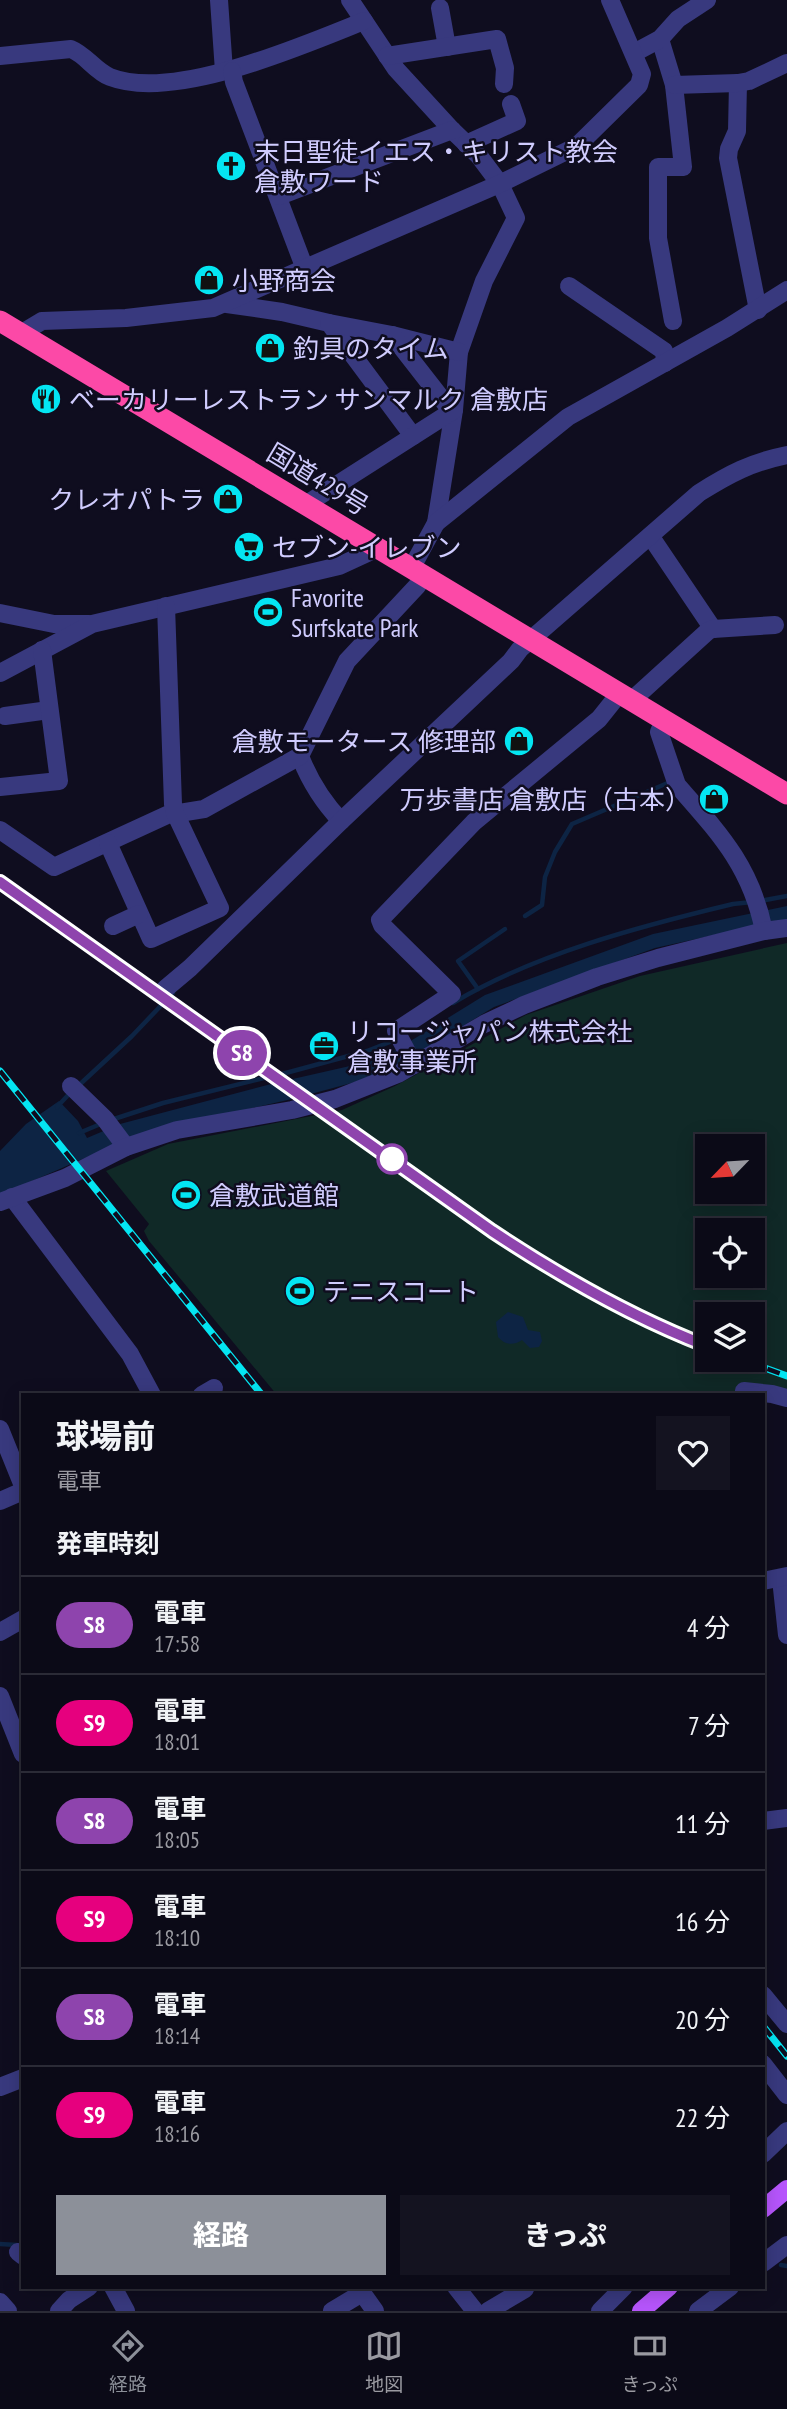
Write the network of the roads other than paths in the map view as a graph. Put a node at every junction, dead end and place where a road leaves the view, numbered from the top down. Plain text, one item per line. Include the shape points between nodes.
1 (219, 0) edge
2 (350, 0) edge
3 (610, 0) edge
4 (707, 0) edge
5 (440, 8) dead end
6 (359, 23) junction
7 (660, 39) junction
8 (447, 47) junction
9 (634, 53) junction
10 (0, 56) edge
11 (387, 56) junction
12 (787, 63) edge
13 (228, 71) junction
14 (738, 83) junction
15 (504, 84) dead end
16 (674, 85) junction
17 (511, 104) dead end
18 (448, 132) junction
19 (466, 144) junction
20 (496, 185) junction
21 (279, 196) junction
22 (305, 269) junction
23 (569, 286) dead end
24 (787, 290) edge
25 (224, 304) junction
26 (758, 310) junction
27 (0, 321) edge
28 (673, 321) dead end
29 (329, 323) junction
30 (22, 333) junction
31 (391, 335) junction
32 (458, 352) junction
33 (665, 363) junction
34 (453, 411) junction
35 (413, 436) junction
36 (787, 454) edge
37 (305, 505) junction
38 (436, 523) junction
39 (653, 541) junction
40 (378, 548) junction
41 (417, 572) junction
42 (166, 610) junction
43 (0, 613) edge
44 (92, 624) junction
45 (775, 625) dead end
46 (713, 629) junction
47 (531, 639) junction
48 (42, 654) junction
49 (0, 673) edge
50 (625, 697) junction
51 (49, 709) junction
52 (5, 716) dead end
53 (664, 720) junction
54 (300, 756) junction
55 (0, 787) edge
56 (787, 794) edge
57 (175, 813) junction
58 (341, 821) junction
59 (0, 830) edge
60 (108, 843) junction
61 (220, 908) junction
62 (139, 914) junction
63 (759, 914) junction
64 (113, 926) dead end
65 (787, 928) edge
66 (230, 929) junction
67 (164, 989) dead end
68 (413, 1062) junction
69 (74, 1089) dead end
70 (125, 1145) junction
71 (6, 1199) edge
72 (744, 1391) dead end
73 (151, 1393) edge
74 (763, 1393) edge
75 (765, 1393) edge
76 (787, 1398) edge
77 (0, 1429) edge
78 (21, 1481) edge
79 (21, 1493) edge
80 (0, 1501) edge
81 (777, 1579) edge
82 (21, 1620) edge
83 (0, 1632) edge
84 (21, 1632) edge
85 (787, 1635) edge
86 (0, 1643) edge
87 (0, 1696) edge
88 (21, 1749) edge
89 (787, 1818) edge
90 (765, 1821) edge
91 (765, 1996) edge
92 (787, 2024) edge
93 (765, 2067) edge
94 (21, 2079) edge
95 (0, 2087) edge
96 (787, 2095) edge
97 (787, 2131) edge
98 (765, 2152) edge
99 (787, 2189) edge
100 (765, 2207) edge
101 (787, 2245) edge
102 (765, 2262) edge
103 (84, 2289) edge
104 (114, 2289) edge
105 (458, 2289) edge
106 (525, 2289) edge
107 (622, 2289) edge
108 (667, 2289) edge
109 (728, 2289) edge
110 (360, 2290) edge
111 (64, 2298) edge
112 (0, 2302) edge
113 (706, 2309) edge
114 (8, 2311) edge
115 (126, 2311) edge
116 (332, 2311) edge
117 (375, 2311) edge
118 (475, 2311) edge
119 (488, 2311) edge
120 (600, 2311) edge
121 (640, 2311) edge

1 - 13 street
2 - 6 street
3 - 9 street
4 - 7 street via 678,19
5 - 8 street
6 - 11 street
6 - 13 street
7 - 9 street
7 - 16 street
8 - 11 street
8 - 15 street via 497,39
9 - 20 street via 642,74 639,85 577,146
10 - 13 street via 71,49 107,76 127,81 178,82
11 - 18 street
12 - 14 street
13 - 21 street
14 - 16 street
14 - 26 street via 737,131 728,158
16 - 28 street via 683,167 658,167 658,238
17 - 19 street via 517,121
18 - 19 street
18 - 21 street
19 - 20 street via 480,156
20 - 22 street
20 - 32 street via 516,218 484,281
21 - 22 street
22 - 25 street
23 - 33 street via 664,351
24 - 26 street
25 - 29 street
25 - 30 street via 126,318 42,321
26 - 33 street
27 - 30 highway, 国道429号
29 - 31 street
29 - 35 street
30 - 37 highway, 国道429号
31 - 32 street
31 - 34 street
32 - 34 street
33 - 38 street via 568,417
34 - 35 street
34 - 38 street
35 - 37 street
36 - 39 street via 758,461 699,493
37 - 40 highway, 国道429号
38 - 41 street
39 - 46 street
39 - 47 street
40 - 41 highway, 国道429号
40 - 42 street via 339,566
41 - 47 highway, 国道429号
41 - 54 street via 417,586 347,661
42 - 44 street
42 - 57 street
43 - 44 street via 54,624
44 - 48 street
45 - 46 street
46 - 50 street
47 - 50 highway, 国道429号
47 - 58 street
48 - 49 street
48 - 51 street
50 - 53 highway, 国道429号
50 - 68 street via 474,822 380,920 452,993 396,1031
51 - 52 street
51 - 55 street via 59,781
53 - 56 highway, 国道429号
53 - 63 street via 659,732 677,785 739,861
54 - 57 street via 204,809
54 - 58 street via 310,781
57 - 60 street
57 - 61 street
58 - 66 street
59 - 60 street via 54,867
60 - 62 street
61 - 62 street via 151,939
61 - 66 street
62 - 64 street
63 - 65 street
63 - 68 street via 484,1024
66 - 67 street
68 - 70 street via 335,1100 177,1130
69 - 70 street
70 - 71 street via 65,1178
71 - 73 street via 130,1354
72 - 74 street
75 - 76 street
77 - 78 street
79 - 80 street
81 - 85 street
82 - 83 street
84 - 86 street
87 - 88 street
89 - 90 street
91 - 92 street
93 - 96 street
94 - 95 street
97 - 98 street
99 - 100 main road
101 - 102 street
103 - 111 street
104 - 115 street
105 - 118 street
106 - 119 street
107 - 120 street
108 - 121 main road
109 - 113 street
110 - 116 street
110 - 117 street
112 - 114 street

